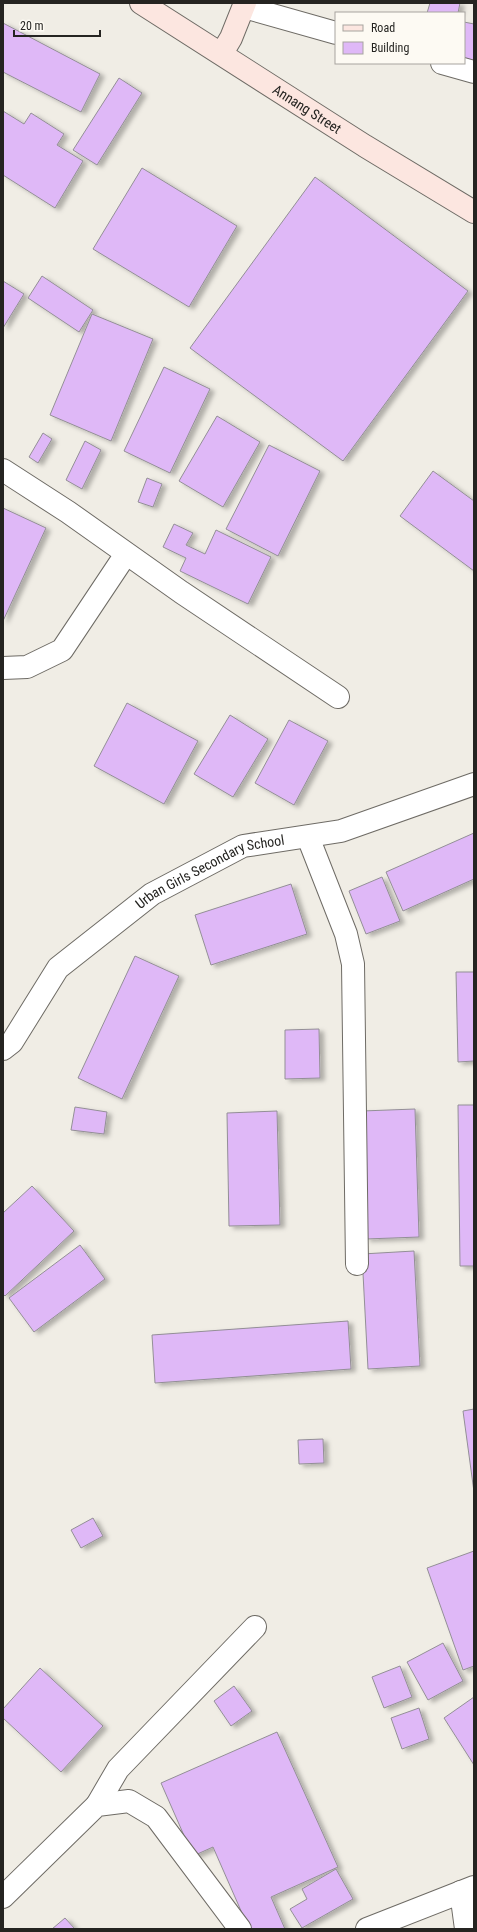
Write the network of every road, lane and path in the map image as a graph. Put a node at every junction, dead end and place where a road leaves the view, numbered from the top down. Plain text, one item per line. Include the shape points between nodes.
1 (141, 3) edge
2 (245, 5) edge
3 (335, 33) edge
4 (222, 53) junction
5 (446, 64) edge
6 (474, 72) edge
7 (474, 212) edge
8 (3, 470) edge
9 (126, 554) junction
10 (3, 668) edge
11 (338, 697) dead end
12 (474, 784) edge
13 (308, 837) junction
14 (3, 1049) edge
15 (357, 1264) dead end
16 (255, 1627) dead end
17 (118, 1769) junction
18 (130, 1801) junction
19 (98, 1805) junction
20 (467, 1889) edge
21 (3, 1897) edge
22 (240, 1929) edge
23 (367, 1929) edge
24 (466, 1929) edge

1 - 4 main road, Annang Street
2 - 3 street
2 - 4 main road
4 - 7 main road, Annang Street via 365,146
5 - 6 street
8 - 9 street
9 - 10 street via 62,650 27,667
9 - 11 street
12 - 13 street, Urban Girls Secondary School via 341,831
13 - 14 street, Urban Girls Secondary School via 243,846 152,894 58,968 12,1042
13 - 15 street via 346,934 353,964
16 - 17 street
17 - 18 street
17 - 19 street
18 - 19 street
18 - 22 street via 156,1818
19 - 21 street
20 - 23 street
20 - 24 street

